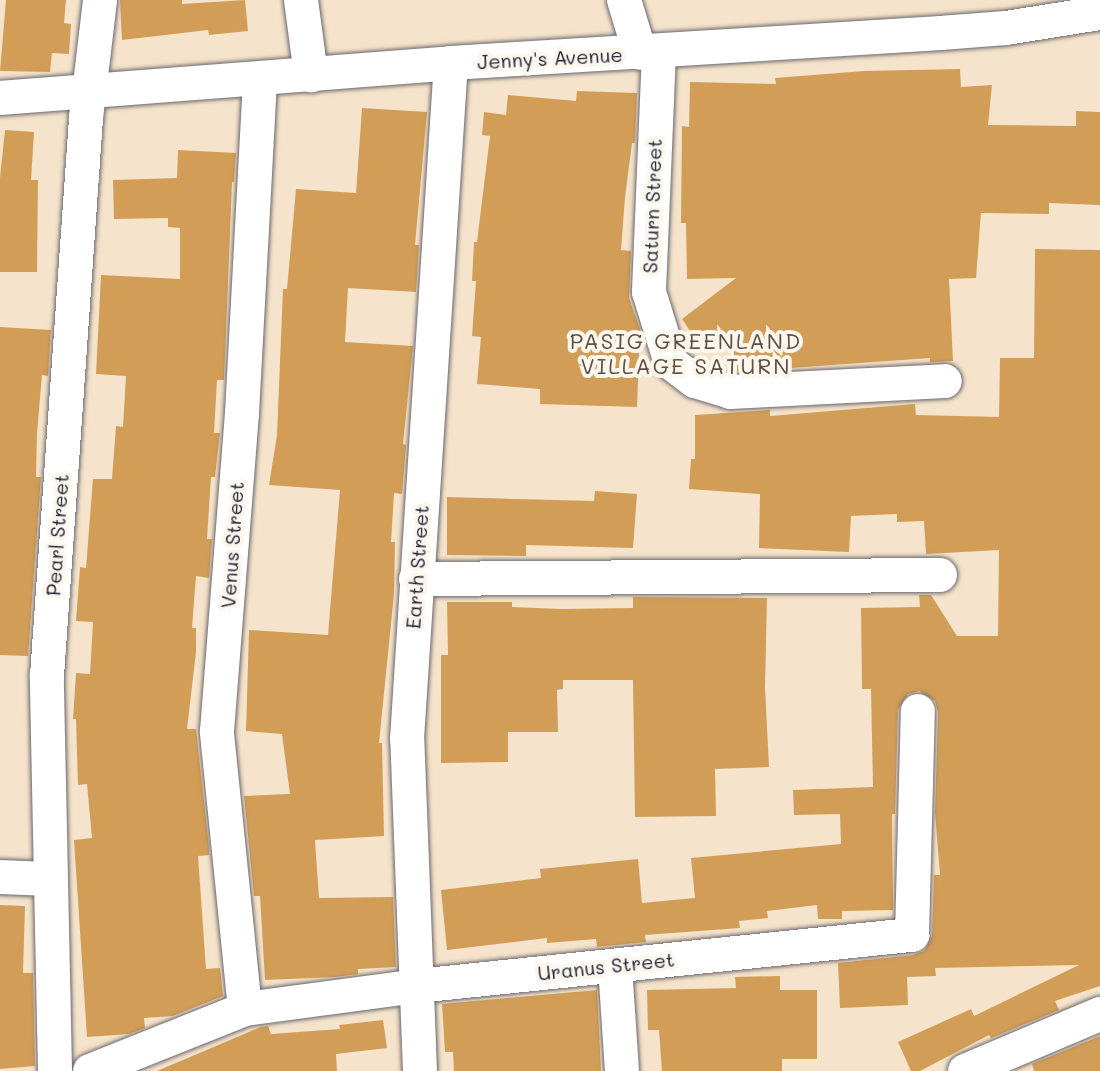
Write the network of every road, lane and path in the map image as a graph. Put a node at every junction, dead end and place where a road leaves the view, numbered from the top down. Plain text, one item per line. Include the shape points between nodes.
1 (100, 0) edge
2 (301, 0) edge
3 (624, 0) edge
4 (1100, 13) edge
5 (1008, 14) edge
6 (649, 52) junction
7 (451, 63) junction
8 (311, 75) junction
9 (260, 80) junction
10 (89, 90) junction
11 (0, 98) edge
12 (945, 381) dead end
13 (940, 575) dead end
14 (416, 579) junction
15 (918, 711) dead end
16 (0, 877) edge
17 (50, 879) junction
18 (615, 966) junction
19 (417, 986) junction
20 (245, 1009) junction
21 (1100, 1014) edge
22 (55, 1071) edge
23 (90, 1071) edge
24 (420, 1071) edge
25 (622, 1071) edge
26 (965, 1071) edge

1 - 10 street, Pearl Street
2 - 8 street
3 - 6 street, Saturn Street
4 - 5 street, Jenny's Avenue
5 - 6 street, Jenny's Avenue
6 - 7 street, Jenny's Avenue
6 - 12 street, Saturn Street via 649,292 671,363 695,381 730,392
7 - 8 street, Jenny's Avenue
7 - 14 street, Earth Street
8 - 9 street, Jenny's Avenue
9 - 10 street, Jenny's Avenue
9 - 20 street, Venus Street via 217,731
10 - 11 street, Jenny's Avenue
10 - 17 street, Pearl Street via 47,676
13 - 14 street
14 - 19 street, Earth Street via 407,739
15 - 18 street, Uranus Street via 912,935
16 - 17 street
17 - 22 street, Pearl Street
18 - 19 street, Uranus Street
18 - 25 street
19 - 20 street, Uranus Street
19 - 24 street, Earth Street
20 - 23 street, Uranus Street
21 - 26 street

